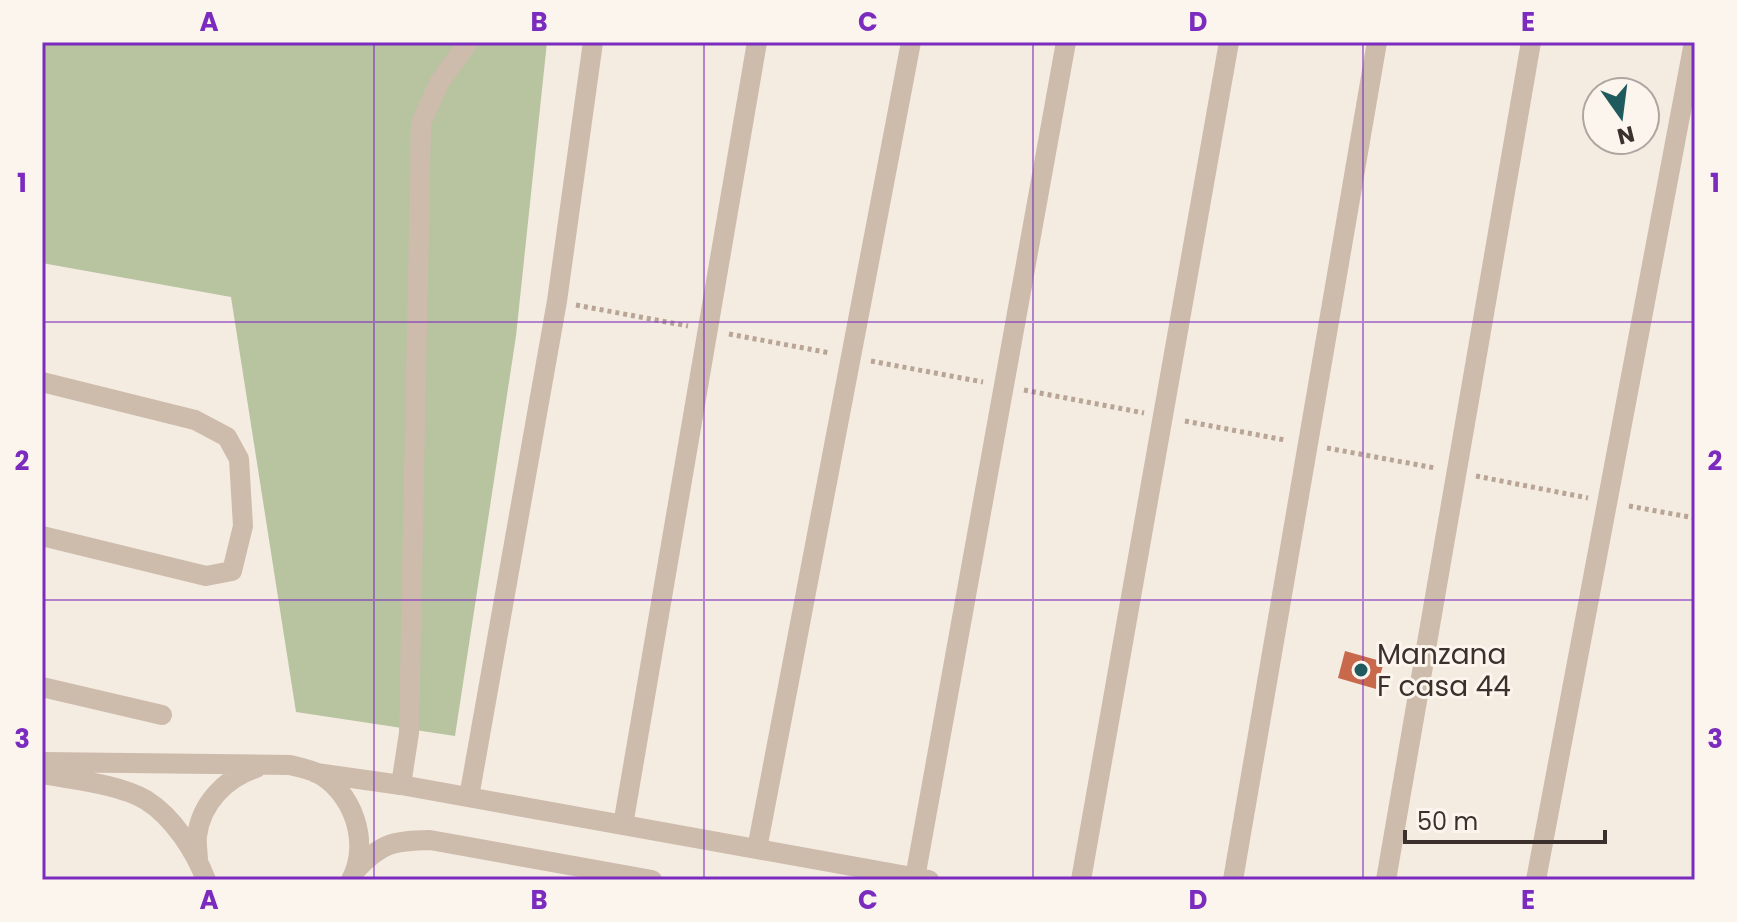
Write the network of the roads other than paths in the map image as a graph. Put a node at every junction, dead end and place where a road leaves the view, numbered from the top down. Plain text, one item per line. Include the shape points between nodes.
1 (468, 42) edge
2 (593, 42) edge
3 (757, 42) edge
4 (911, 42) edge
5 (1066, 42) edge
6 (1229, 42) edge
7 (1377, 42) edge
8 (1531, 42) edge
9 (1694, 42) edge
10 (42, 382) edge
11 (42, 536) edge
12 (42, 687) edge
13 (162, 715) dead end
14 (42, 762) edge
15 (264, 765) junction
16 (316, 773) junction
17 (42, 774) edge
18 (401, 785) junction
19 (469, 797) junction
20 (623, 825) junction
21 (757, 849) junction
22 (202, 870) edge
23 (353, 875) edge
24 (922, 879) edge
25 (652, 880) edge
26 (1081, 880) edge
27 (1233, 880) edge
28 (1386, 880) edge
29 (1536, 880) edge

1 - 18 street via 439,83 421,123 409,733
2 - 19 street via 557,301
3 - 20 street
4 - 21 street
5 - 24 street
6 - 26 street
7 - 27 street
8 - 28 street
9 - 29 street
10 - 11 street via 195,420 227,437 239,459 243,526 232,571 206,576
12 - 13 street
14 - 15 street
15 - 16 street
15 - 22 street via 219,789 205,810 197,835
16 - 18 street
16 - 23 street via 338,790 354,814 360,841
17 - 22 street via 118,789 147,801 176,827
18 - 19 street
19 - 20 street
20 - 21 street
21 - 24 street
23 - 25 street via 382,847 430,840

